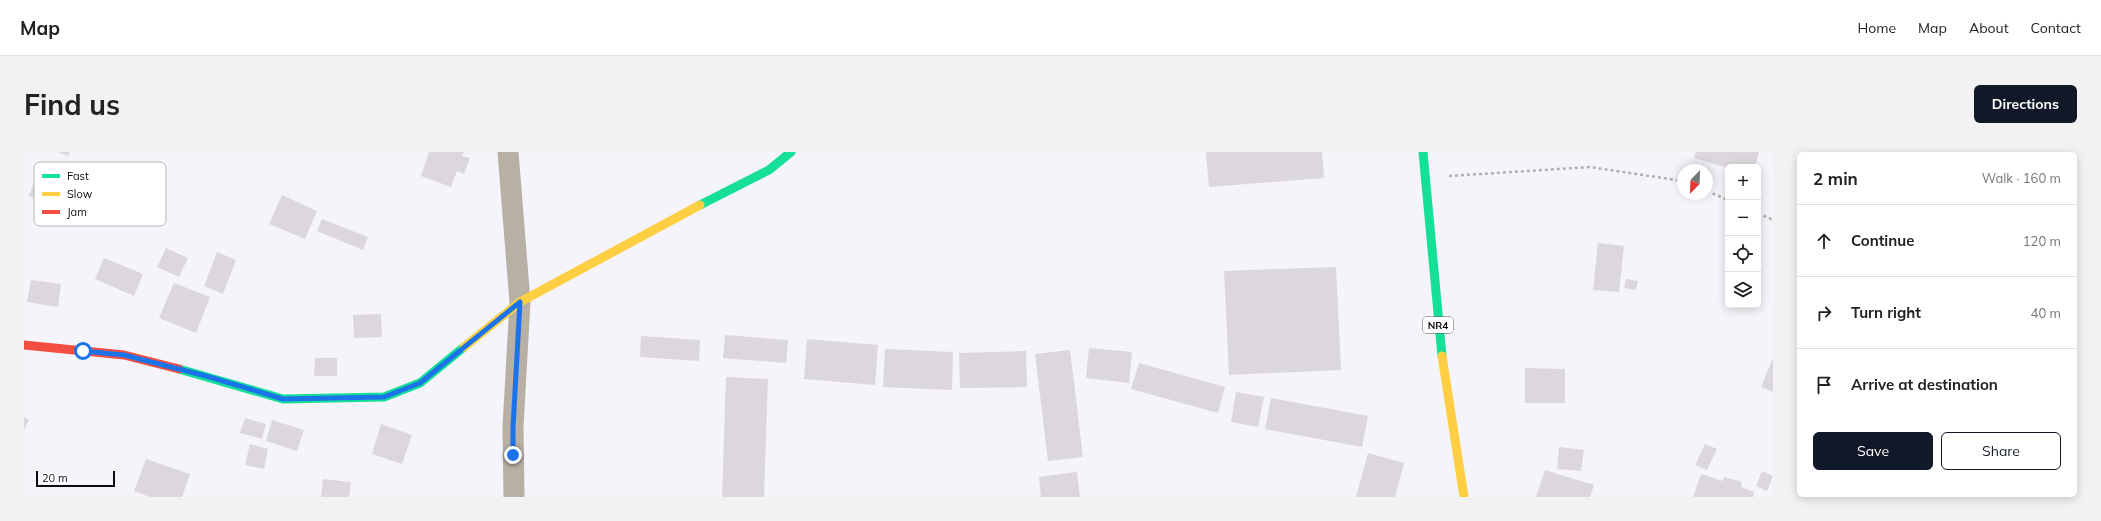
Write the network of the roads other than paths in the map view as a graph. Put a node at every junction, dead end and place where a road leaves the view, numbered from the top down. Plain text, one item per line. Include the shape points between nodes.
1 (508, 152) edge
2 (791, 152) edge
3 (1423, 152) edge
4 (520, 302) junction
5 (24, 345) edge
6 (514, 497) edge
7 (1464, 497) edge

1 - 4 street
2 - 4 main road via 769,170 627,243
3 - 7 main road, NR4 via 1440,343
4 - 5 main road via 420,383 384,397 283,399 124,355
4 - 6 street via 513,427

